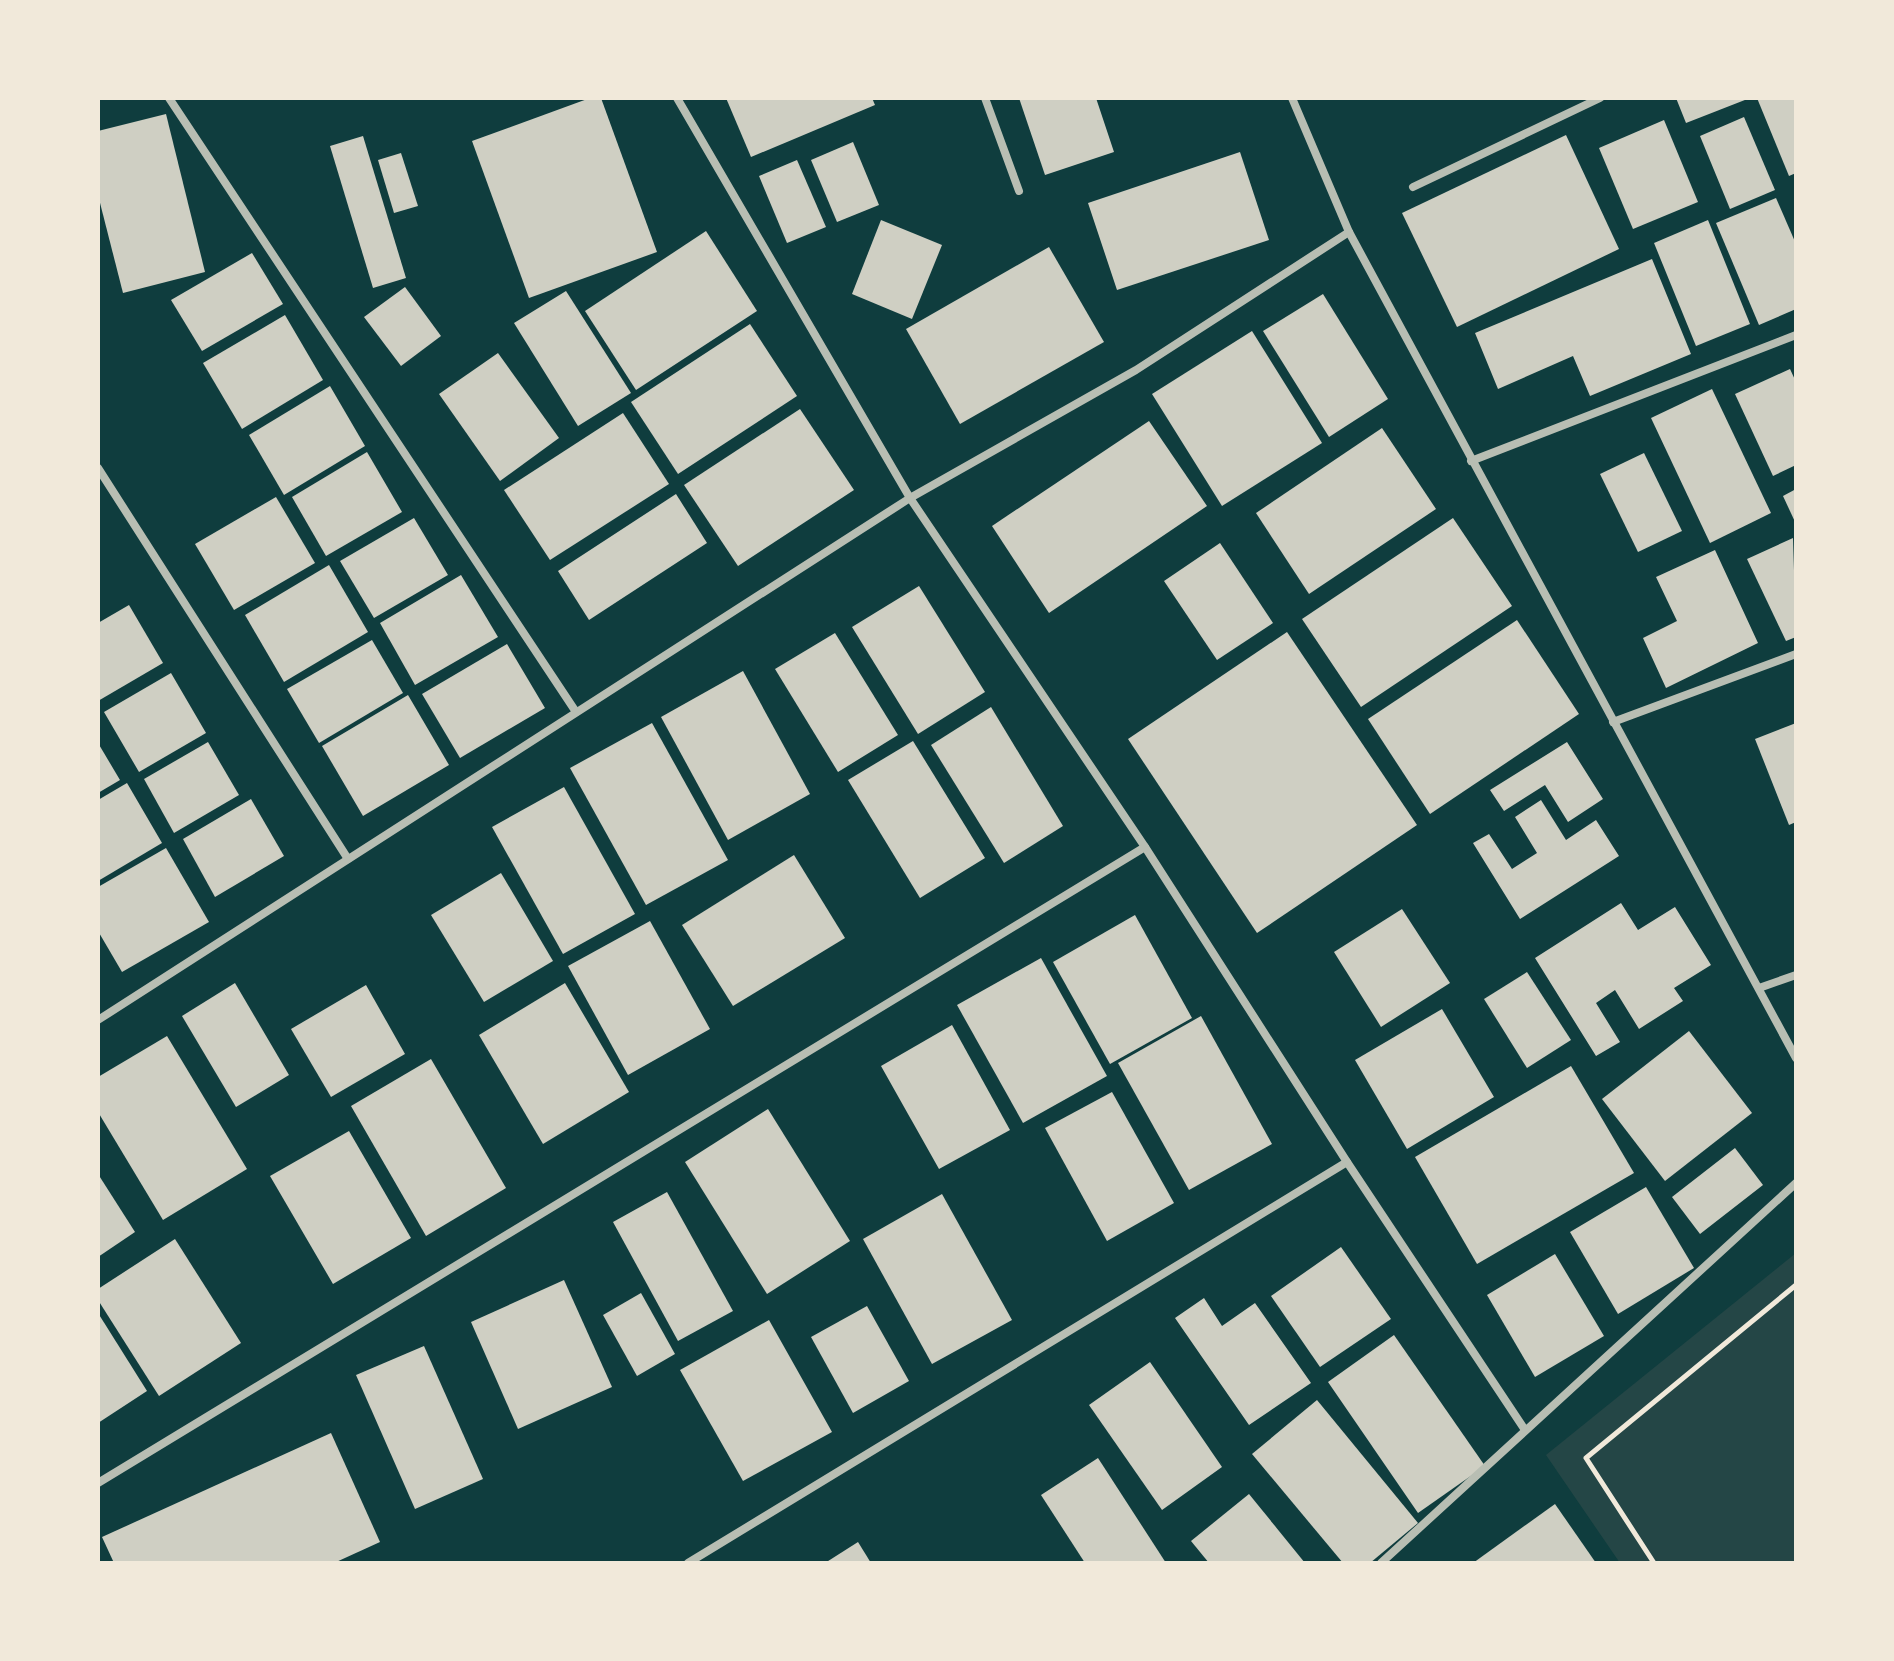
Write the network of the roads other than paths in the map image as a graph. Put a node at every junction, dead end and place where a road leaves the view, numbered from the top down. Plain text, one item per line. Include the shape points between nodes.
1 (169, 98) edge
2 (677, 98) edge
3 (985, 98) edge
4 (1292, 98) edge
5 (1600, 98) edge
6 (1413, 187) dead end
7 (1019, 191) dead end
8 (1349, 232) junction
9 (1796, 335) edge
10 (1471, 461) junction
11 (98, 468) edge
12 (910, 498) junction
13 (1796, 654) edge
14 (576, 712) junction
15 (1613, 722) junction
16 (1145, 847) junction
17 (348, 859) junction
18 (1796, 975) edge
19 (1759, 988) junction
20 (98, 1020) edge
21 (1796, 1058) edge
22 (1347, 1162) junction
23 (1796, 1183) edge
24 (1525, 1430) junction
25 (98, 1483) edge
26 (688, 1563) edge
27 (1381, 1563) edge

1 - 14 street
2 - 12 street
3 - 7 street
4 - 8 street
5 - 6 street
8 - 10 street
8 - 12 street via 1136,370
9 - 10 street
10 - 15 street
11 - 17 street
12 - 14 street
12 - 16 street
13 - 15 street
14 - 17 street
15 - 19 street
16 - 22 street
16 - 25 street
17 - 20 street
18 - 19 street
19 - 21 street
22 - 24 street
22 - 26 street
23 - 24 street
24 - 27 street

